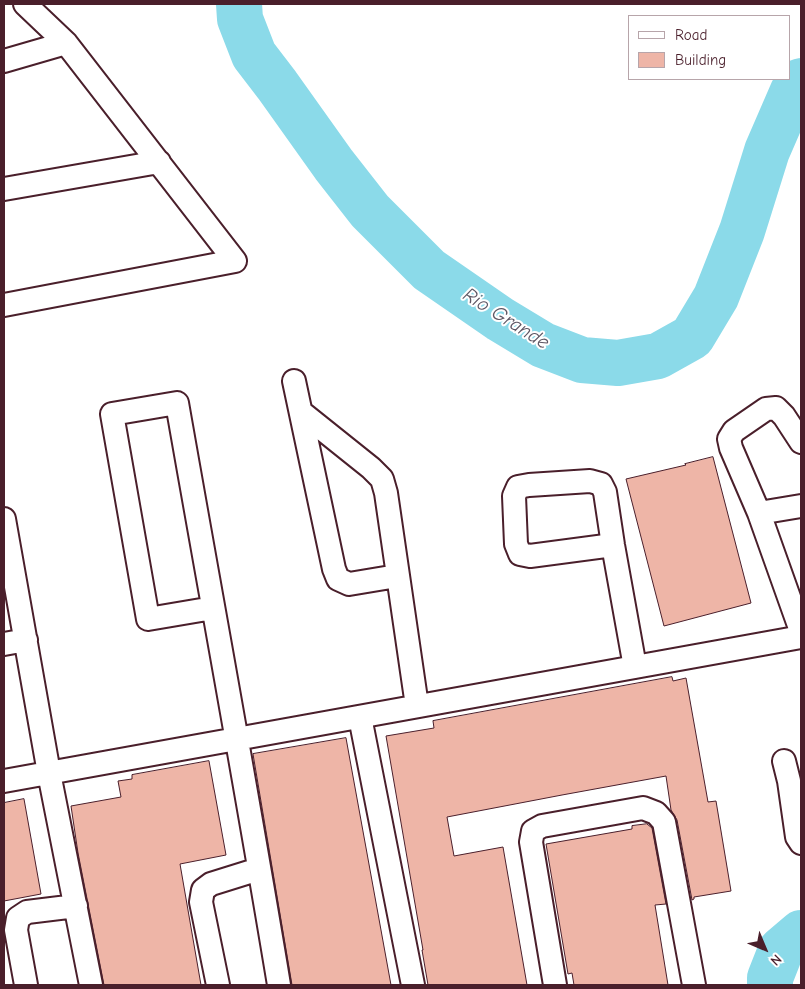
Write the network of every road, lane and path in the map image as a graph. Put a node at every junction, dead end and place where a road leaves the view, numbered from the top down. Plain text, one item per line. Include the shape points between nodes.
1 (25, 4) edge
2 (66, 43) junction
3 (4, 61) edge
4 (159, 162) junction
5 (4, 189) edge
6 (4, 305) edge
7 (294, 381) dead end
8 (301, 412) junction
9 (801, 442) edge
10 (801, 506) edge
11 (759, 513) junction
12 (4, 519) edge
13 (613, 545) junction
14 (397, 576) junction
15 (213, 608) junction
16 (801, 631) edge
17 (801, 637) edge
18 (26, 640) junction
19 (4, 644) edge
20 (635, 666) junction
21 (417, 706) junction
22 (360, 716) junction
23 (236, 739) junction
24 (49, 773) junction
25 (791, 773) edge
26 (4, 781) edge
27 (801, 843) edge
28 (260, 869) junction
29 (76, 906) junction
30 (26, 985) edge
31 (91, 985) edge
32 (218, 985) edge
33 (279, 985) edge
34 (413, 985) edge
35 (555, 985) edge
36 (694, 985) edge

1 - 2 street
2 - 3 street
2 - 4 street
4 - 5 street
4 - 6 street via 236,261
7 - 8 street
8 - 14 street via 382,479
8 - 14 street via 338,579 349,584
9 - 11 street via 776,408 766,408 729,438 730,448
10 - 11 street
11 - 16 street
12 - 18 street
13 - 13 street via 601,484 590,481 518,487 514,496 516,544 520,554 530,556
13 - 20 street
14 - 21 street
15 - 15 street via 177,402 112,414 148,619
15 - 23 street
17 - 20 street
18 - 19 street
18 - 24 street
20 - 21 street
21 - 22 street
22 - 23 street
22 - 34 street
23 - 24 street
23 - 28 street
24 - 26 street
24 - 29 street
25 - 27 street via 797,837
28 - 32 street via 212,884 203,890 201,902
28 - 33 street
29 - 30 street via 27,912 18,918 16,930
29 - 31 street
35 - 36 street via 532,842 533,831 542,826 644,808 656,813 664,822

